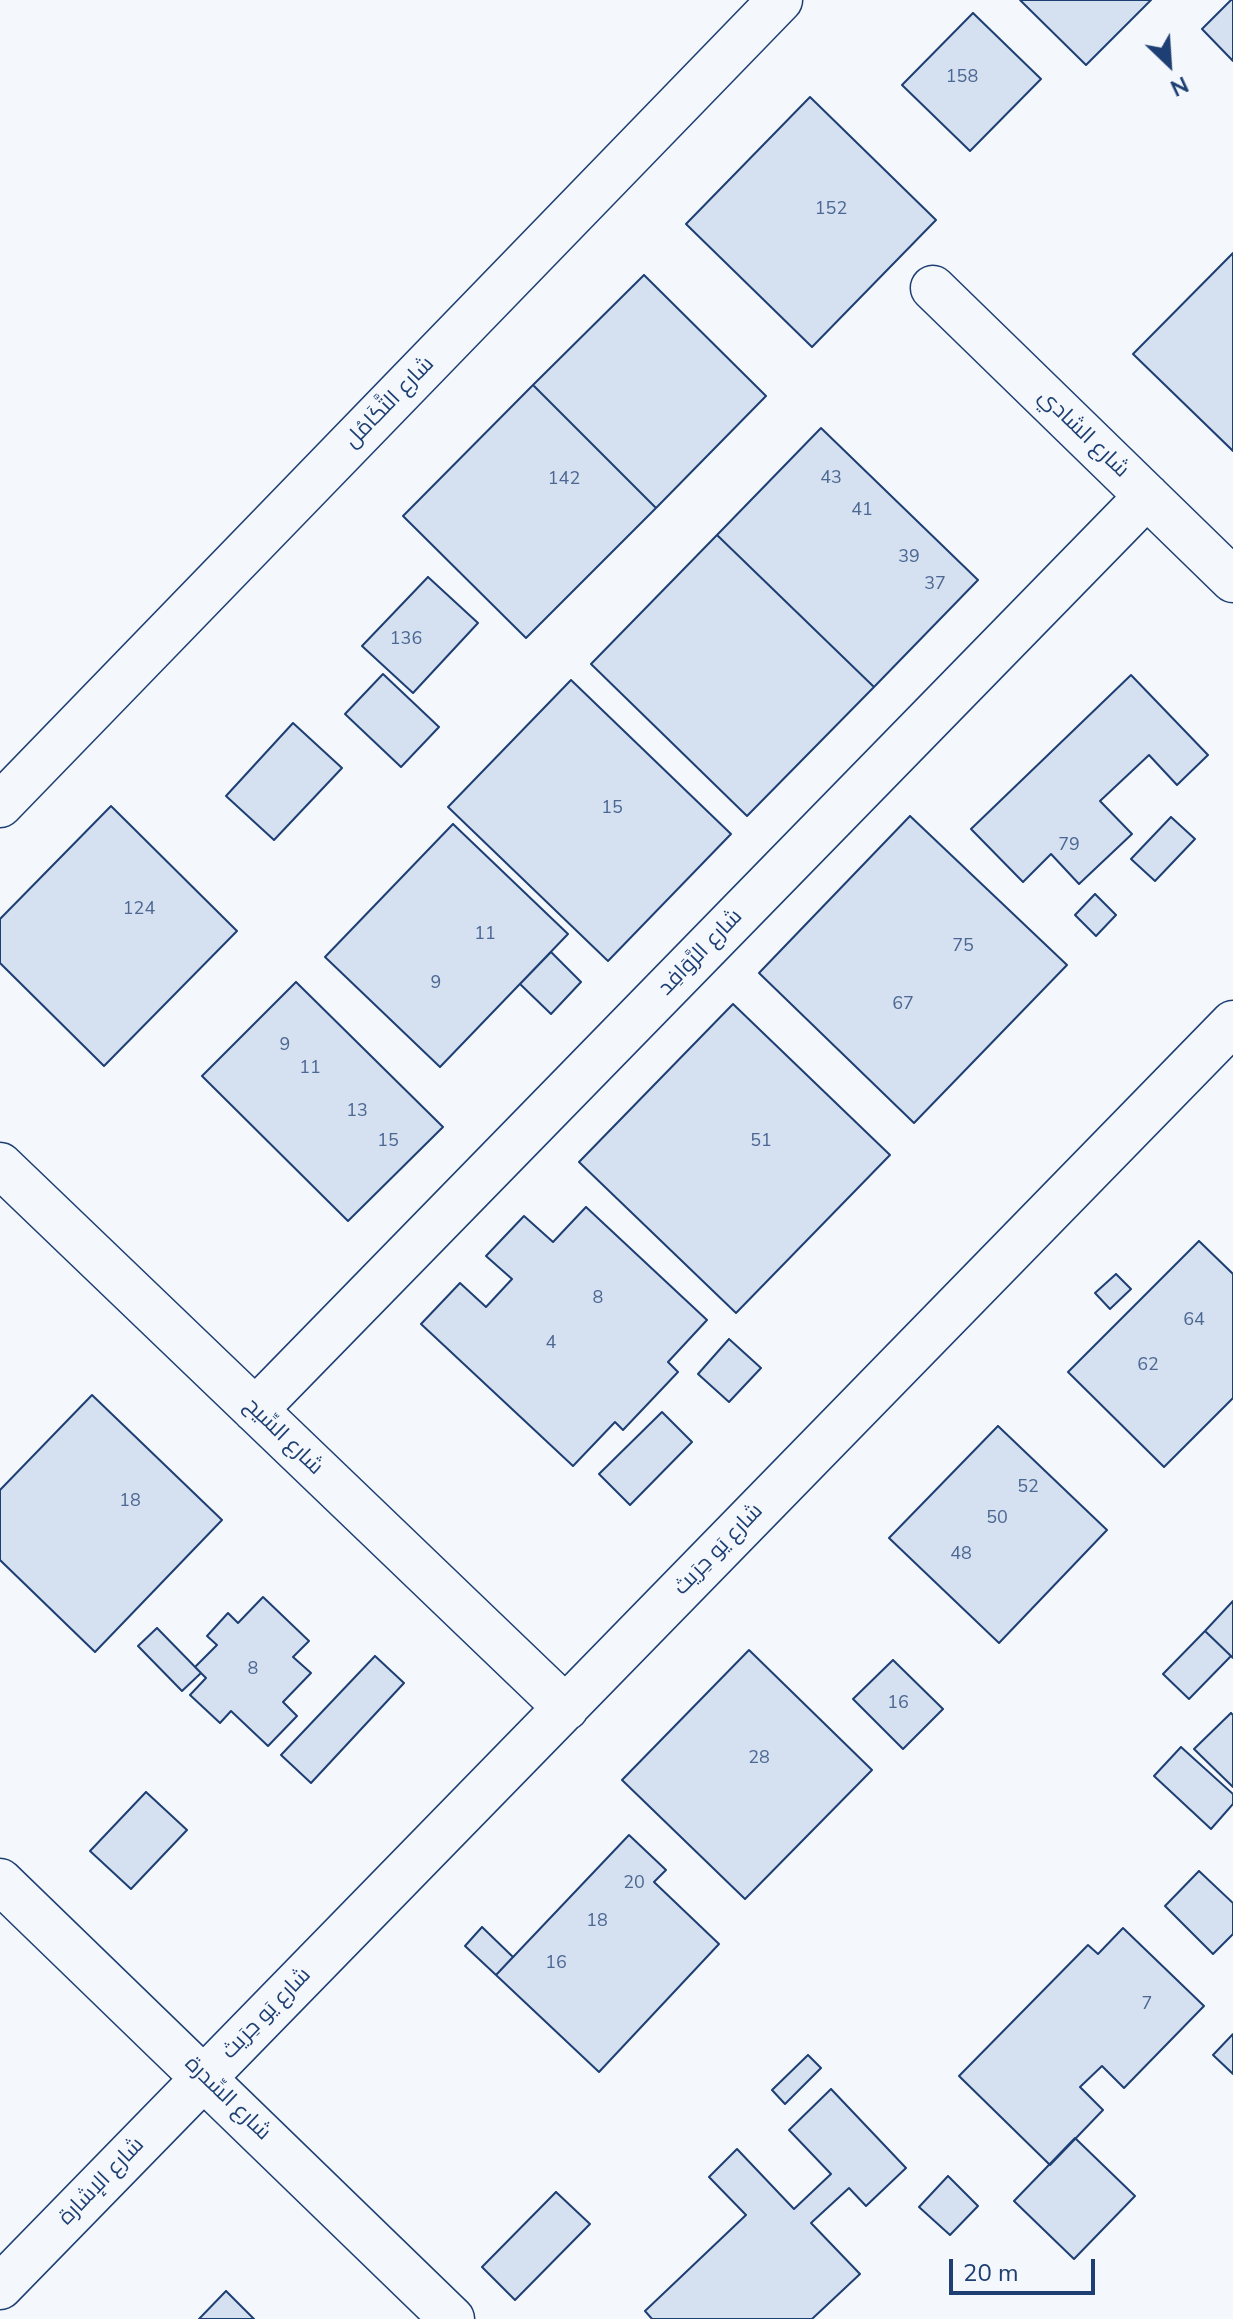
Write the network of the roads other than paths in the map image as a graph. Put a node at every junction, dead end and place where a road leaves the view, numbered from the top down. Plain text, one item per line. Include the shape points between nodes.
1 (780, 0) edge
2 (933, 288) dead end
3 (1147, 496) junction
4 (1233, 580) edge
5 (0, 805) edge
6 (1233, 1023) edge
7 (0, 1165) edge
8 (255, 1410) junction
9 (566, 1708) junction
10 (0, 1881) edge
11 (205, 2077) junction
12 (0, 2287) edge
13 (452, 2319) edge

1 - 5 street, شارع التَّكَامُل
2 - 3 street, شارع الشادي
3 - 4 street, شارع الشادي
3 - 8 street, شارع الرَّوَافِد
6 - 9 street, شارع يَو حِرَيث
7 - 8 street, شارع السِّيح
8 - 9 street, شارع السِّيح
9 - 11 street, شارع يَو حِرَيث
10 - 11 street, شارع السِّدرة
11 - 12 street, شارع الإشارة
11 - 13 street, شارع السِّدرة

